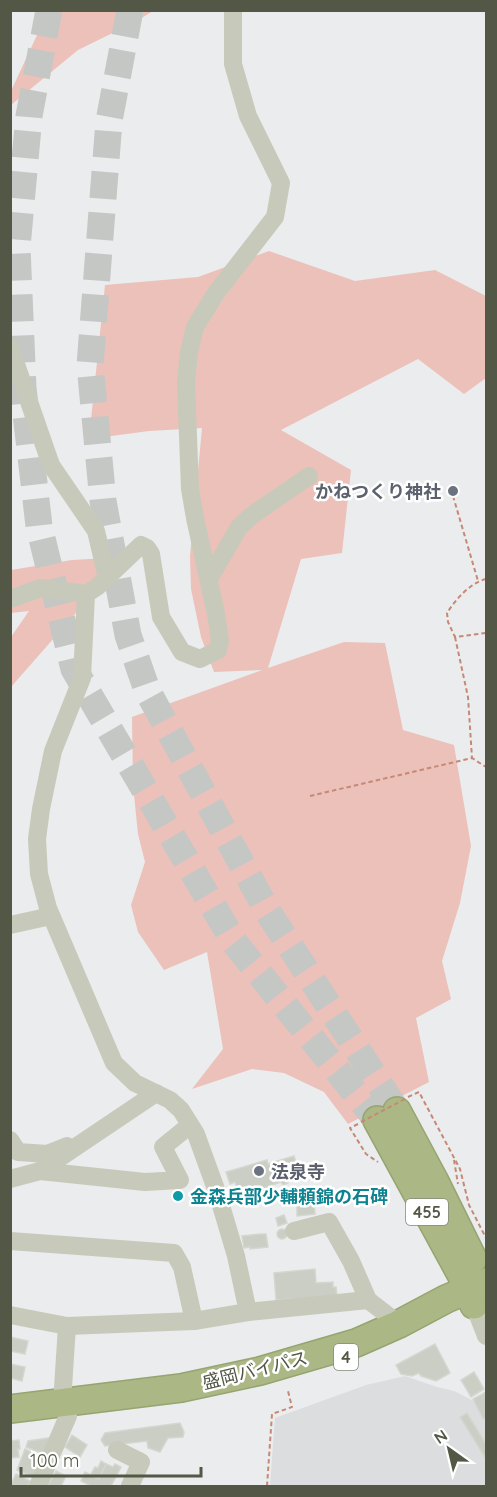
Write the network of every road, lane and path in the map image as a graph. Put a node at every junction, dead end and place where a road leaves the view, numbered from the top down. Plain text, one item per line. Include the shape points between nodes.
1 (232, 10) edge
2 (10, 346) edge
3 (309, 476) dead end
4 (453, 496) dead end
5 (107, 578) junction
6 (209, 579) junction
7 (486, 579) edge
8 (478, 581) junction
9 (86, 594) junction
10 (10, 599) edge
11 (486, 633) edge
12 (455, 637) junction
13 (472, 758) junction
14 (486, 767) edge
15 (310, 796) dead end
16 (51, 916) junction
17 (10, 925) edge
18 (156, 1093) junction
19 (386, 1113) junction
20 (190, 1125) junction
21 (96, 1133) junction
22 (10, 1140) edge
23 (381, 1164) dead end
24 (40, 1171) junction
25 (10, 1179) edge
26 (294, 1231) dead end
27 (486, 1238) edge
28 (10, 1241) edge
29 (480, 1292) edge
30 (368, 1300) junction
31 (248, 1312) junction
32 (10, 1315) edge
33 (194, 1321) junction
34 (399, 1324) junction
35 (67, 1326) junction
36 (486, 1335) edge
37 (288, 1392) dead end
38 (10, 1409) edge
39 (65, 1410) junction
40 (10, 1422) edge
41 (117, 1450) dead end
42 (38, 1486) edge
43 (130, 1486) edge
44 (267, 1486) edge

1 - 6 street via 232,64 248,116 281,183 275,217 216,293 195,327 189,352 186,383 190,489
2 - 5 street via 51,465 96,531
3 - 6 street via 239,527
4 - 8 path
5 - 6 street via 141,545 147,548 161,617 182,652 200,659 218,650 220,640
5 - 9 street
7 - 8 path
8 - 12 path via 454,601 447,613
9 - 10 street via 41,588
9 - 16 street via 82,678 53,751 37,839 39,874
11 - 12 path
12 - 13 path via 468,697
13 - 14 path
13 - 15 path
16 - 17 street
16 - 18 street via 114,1063 135,1083
18 - 20 street via 181,1110
18 - 21 street
19 - 19 path, bridge
19 - 23 path via 350,1128 366,1154
19 - 27 path via 419,1092 460,1169 469,1204
19 - 29 highway, 455
20 - 24 street via 163,1147 180,1180 145,1182
20 - 31 street via 217,1192
21 - 22 street via 47,1154 18,1152
21 - 24 street
24 - 25 street
26 - 30 street via 329,1222
28 - 33 street via 174,1253 182,1267
29 - 34 highway, 盛岡バイパス / 4 via 446,1299
29 - 36 street
29 - 39 highway, 盛岡バイパス / 4 via 389,1341 250,1389
30 - 31 street
30 - 34 street
31 - 33 street
32 - 35 street
33 - 35 street
34 - 39 highway, 盛岡バイパス / 4 via 356,1343 260,1371
35 - 39 street
37 - 44 path via 292,1407 272,1414
38 - 39 highway, 盛岡バイパス / 4
39 - 40 highway, 盛岡バイパス / 4
39 - 42 street
41 - 43 street via 141,1462

